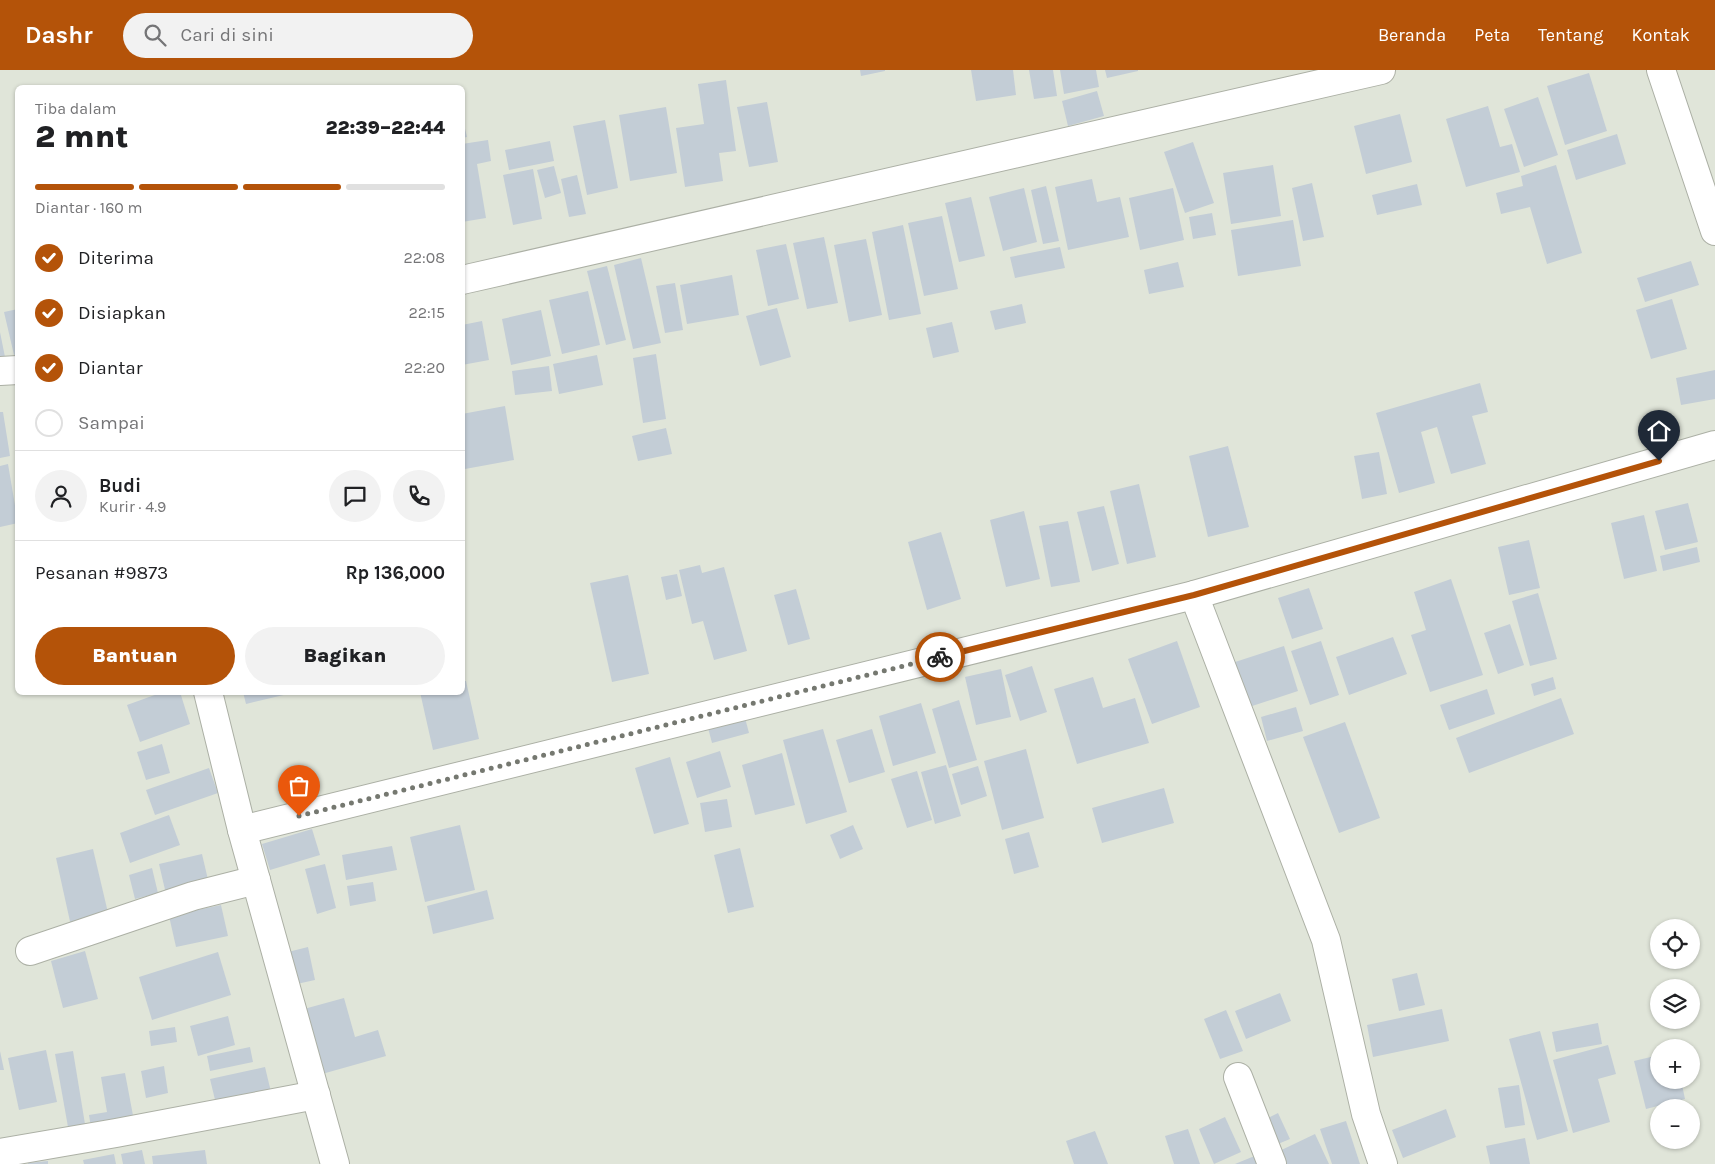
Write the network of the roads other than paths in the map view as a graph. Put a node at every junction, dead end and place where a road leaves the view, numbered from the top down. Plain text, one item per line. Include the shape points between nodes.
1 (1381, 70) edge
2 (1661, 70) edge
3 (1715, 231) edge
4 (465, 279) edge
5 (15, 370) edge
6 (0, 372) edge
7 (1715, 445) edge
8 (1194, 595) junction
9 (209, 695) edge
10 (242, 830) junction
11 (256, 880) junction
12 (30, 951) dead end
13 (1238, 1078) dead end
14 (316, 1095) junction
15 (0, 1153) edge
16 (335, 1164) edge
17 (1272, 1164) edge
18 (1383, 1164) edge

1 - 4 street
2 - 3 street
5 - 6 street
7 - 8 street
8 - 10 street
8 - 18 street via 1326,940 1366,1114
9 - 10 street
10 - 11 street
11 - 12 street via 193,896
11 - 14 street
13 - 17 street
14 - 15 street
14 - 16 street

